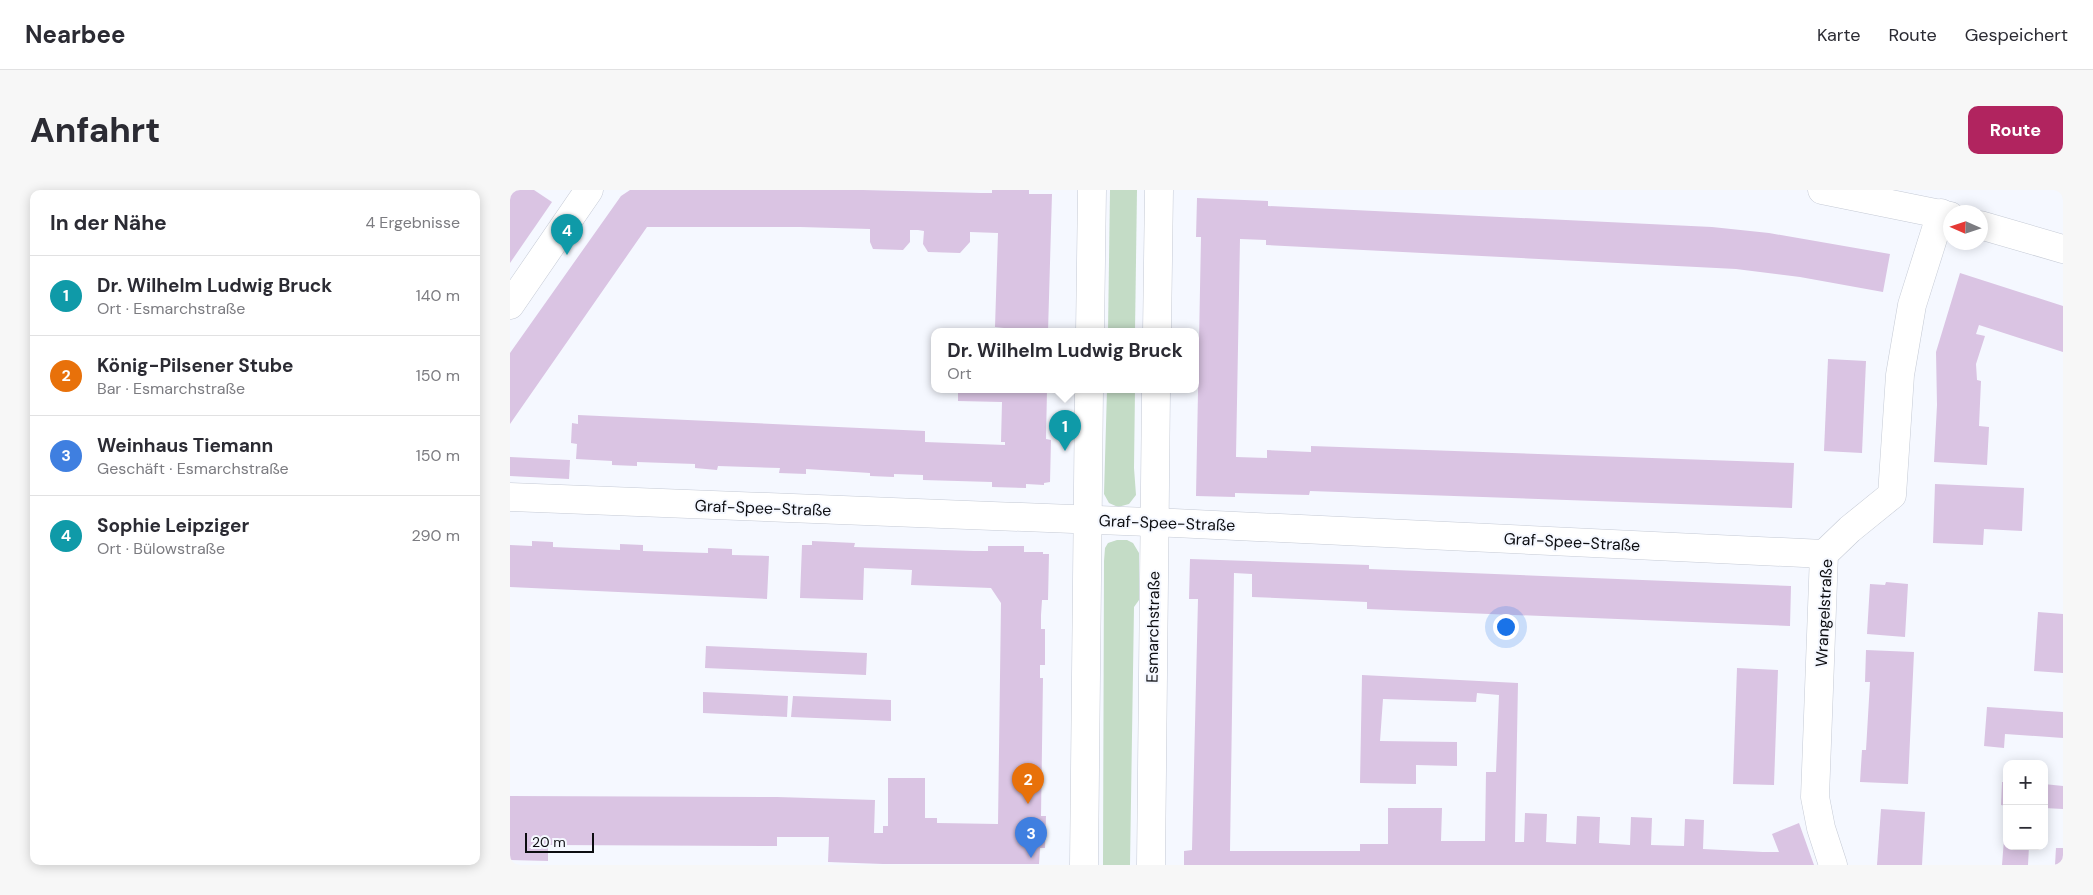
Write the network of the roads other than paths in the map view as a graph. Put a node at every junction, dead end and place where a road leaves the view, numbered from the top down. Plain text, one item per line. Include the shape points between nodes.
1 (589, 190) edge
2 (1092, 190) edge
3 (1159, 190) edge
4 (1822, 190) edge
5 (1943, 213) edge
6 (1943, 223) edge
7 (1988, 227) edge
8 (2063, 249) edge
9 (510, 305) edge
10 (1090, 328) edge
11 (1157, 328) edge
12 (1089, 393) edge
13 (1156, 393) edge
14 (510, 497) edge
15 (1086, 520) junction
16 (1154, 522) junction
17 (1824, 554) junction
18 (1084, 865) edge
19 (1151, 865) edge
20 (1834, 865) edge

1 - 9 street
2 - 10 street
3 - 11 street
4 - 5 street
6 - 17 street, Wrangelstraße via 1911,314 1900,375 1892,495
7 - 8 street
12 - 15 street
13 - 16 street, Esmarchstraße
14 - 15 street, Graf-Spee-Straße
15 - 16 street, Graf-Spee-Straße
15 - 18 street
16 - 17 street, Graf-Spee-Straße
16 - 19 street, Esmarchstraße
17 - 20 street, Wrangelstraße via 1815,797 1819,822

